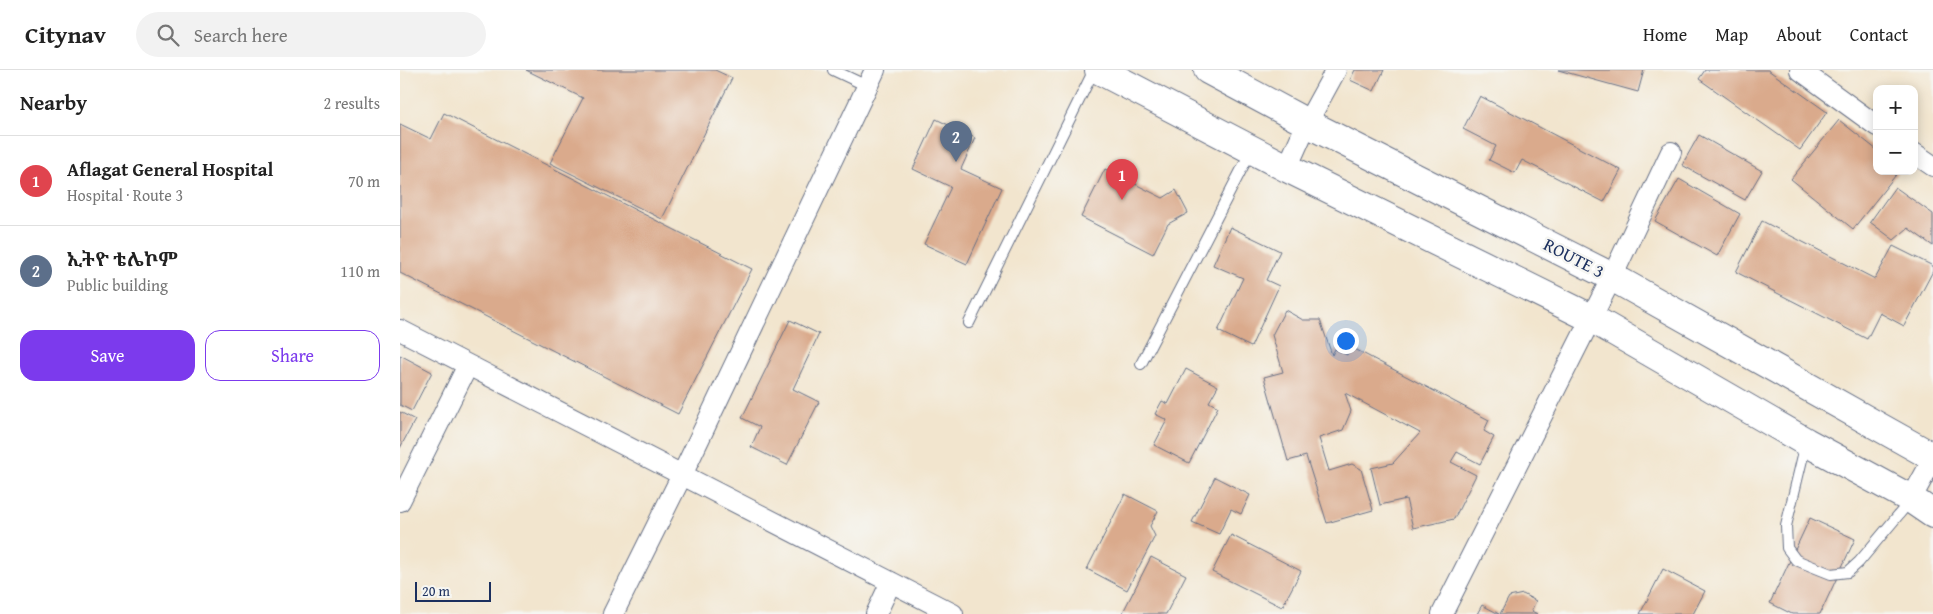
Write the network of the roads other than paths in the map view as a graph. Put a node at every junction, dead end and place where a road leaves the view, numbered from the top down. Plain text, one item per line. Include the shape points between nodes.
1 (833, 70) edge
2 (1094, 70) edge
3 (1099, 70) edge
4 (1208, 70) edge
5 (1336, 70) edge
6 (1800, 70) edge
7 (871, 78) edge
8 (1307, 123) junction
9 (1873, 123) edge
10 (1252, 150) junction
11 (1671, 152) dead end
12 (1918, 156) edge
13 (1933, 166) edge
14 (1287, 168) junction
15 (1612, 277) junction
16 (1591, 318) junction
17 (969, 323) dead end
18 (400, 330) edge
19 (1141, 364) dead end
20 (468, 365) junction
21 (1806, 442) junction
22 (1933, 458) edge
23 (682, 475) junction
24 (400, 501) edge
25 (1922, 507) edge
26 (892, 582) junction
27 (613, 614) edge
28 (876, 614) edge
29 (954, 614) edge
30 (1442, 614) edge

1 - 7 lane
2 - 17 lane
3 - 10 main road
4 - 8 main road, ROUTE 3
5 - 8 street
6 - 9 street
7 - 23 street
8 - 14 street
8 - 15 main road, ROUTE 3
10 - 14 main road
10 - 19 lane
11 - 15 street
12 - 13 street
14 - 16 main road
15 - 16 street
15 - 22 main road, ROUTE 3
16 - 21 main road
16 - 30 street
18 - 20 street
20 - 23 street
20 - 24 street
21 - 25 main road
21 - 25 lane via 1786,526 1787,548 1796,560 1831,574 1848,572
22 - 25 street
23 - 26 street
23 - 27 street
26 - 28 street
26 - 29 street

